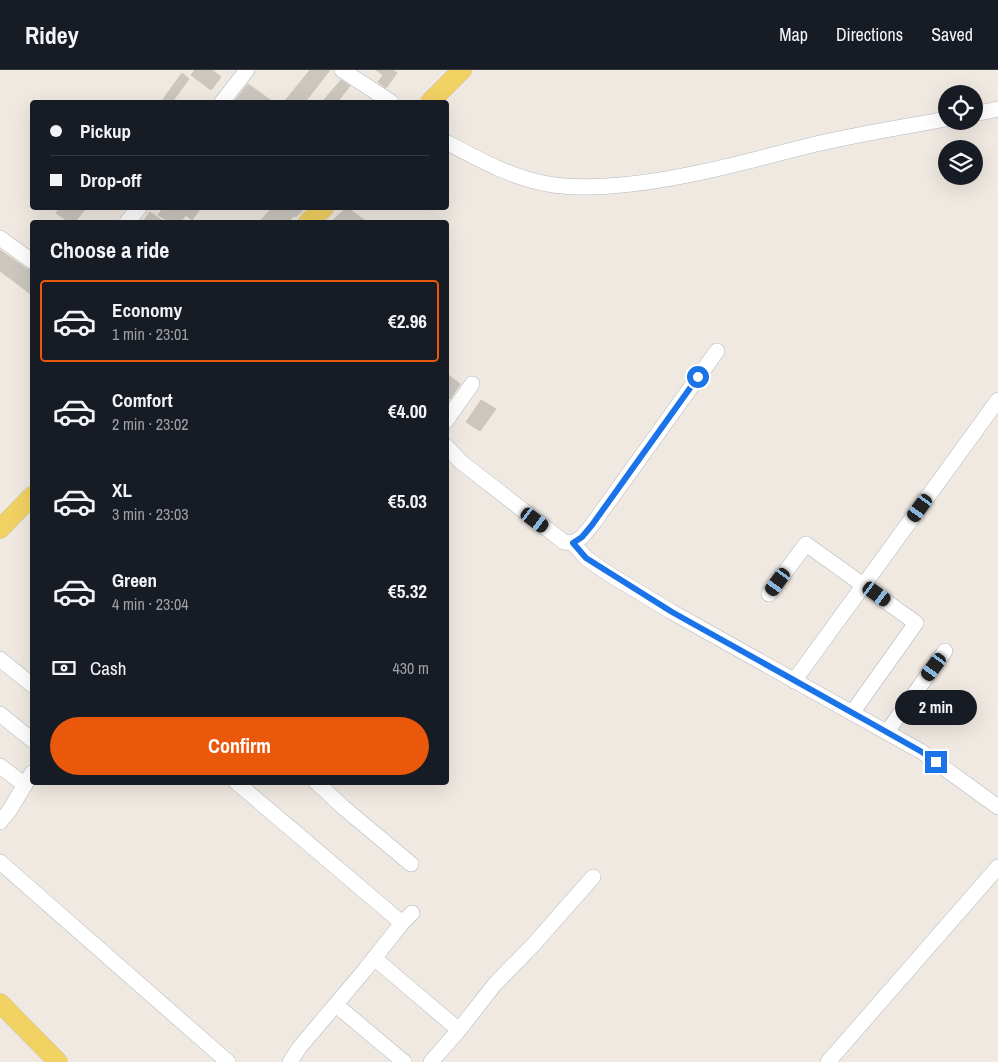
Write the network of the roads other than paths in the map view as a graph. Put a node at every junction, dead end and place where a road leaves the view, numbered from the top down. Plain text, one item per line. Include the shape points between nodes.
1 (247, 70) edge
2 (342, 70) edge
3 (462, 70) edge
4 (224, 100) edge
5 (388, 100) edge
6 (432, 100) edge
7 (998, 109) edge
8 (983, 112) edge
9 (938, 120) edge
10 (449, 144) edge
11 (136, 210) edge
12 (322, 210) edge
13 (129, 220) edge
14 (310, 220) edge
15 (0, 238) edge
16 (30, 260) edge
17 (717, 351) dead end
18 (472, 384) dead end
19 (998, 400) edge
20 (449, 417) edge
21 (449, 449) edge
22 (30, 498) edge
23 (0, 529) edge
24 (573, 543) junction
25 (864, 585) junction
26 (769, 594) dead end
27 (945, 651) dead end
28 (0, 659) edge
29 (794, 681) junction
30 (30, 683) edge
31 (852, 712) junction
32 (0, 714) edge
33 (887, 732) junction
34 (30, 738) edge
35 (0, 766) edge
36 (29, 779) edge
37 (240, 785) edge
38 (319, 785) edge
39 (998, 806) edge
40 (0, 822) edge
41 (0, 862) edge
42 (411, 864) dead end
43 (998, 866) edge
44 (593, 877) dead end
45 (374, 958) junction
46 (0, 1003) edge
47 (336, 1005) junction
48 (460, 1030) junction
49 (296, 1060) edge
50 (58, 1062) edge
51 (228, 1062) edge
52 (404, 1062) edge
53 (431, 1062) edge
54 (828, 1062) edge

1 - 4 street
2 - 5 street
3 - 6 main road
7 - 8 street
9 - 10 street via 845,137 696,174 597,187 528,180
11 - 13 street
12 - 14 main road
15 - 16 street
17 - 24 street via 592,525
18 - 20 street
19 - 25 street
21 - 24 street via 564,542
22 - 23 main road
24 - 29 street via 586,558 609,574
25 - 26 street via 806,544
25 - 29 street
25 - 31 street via 916,623
27 - 33 street
28 - 30 street
29 - 31 street
31 - 33 street
32 - 34 street
33 - 39 street via 922,752
35 - 36 street
36 - 40 street
37 - 45 street via 407,918
38 - 42 street
41 - 51 street
43 - 54 street
44 - 48 street via 495,984
45 - 47 street
45 - 48 street
46 - 50 main road
47 - 49 street via 299,1048
47 - 52 street
48 - 53 street

